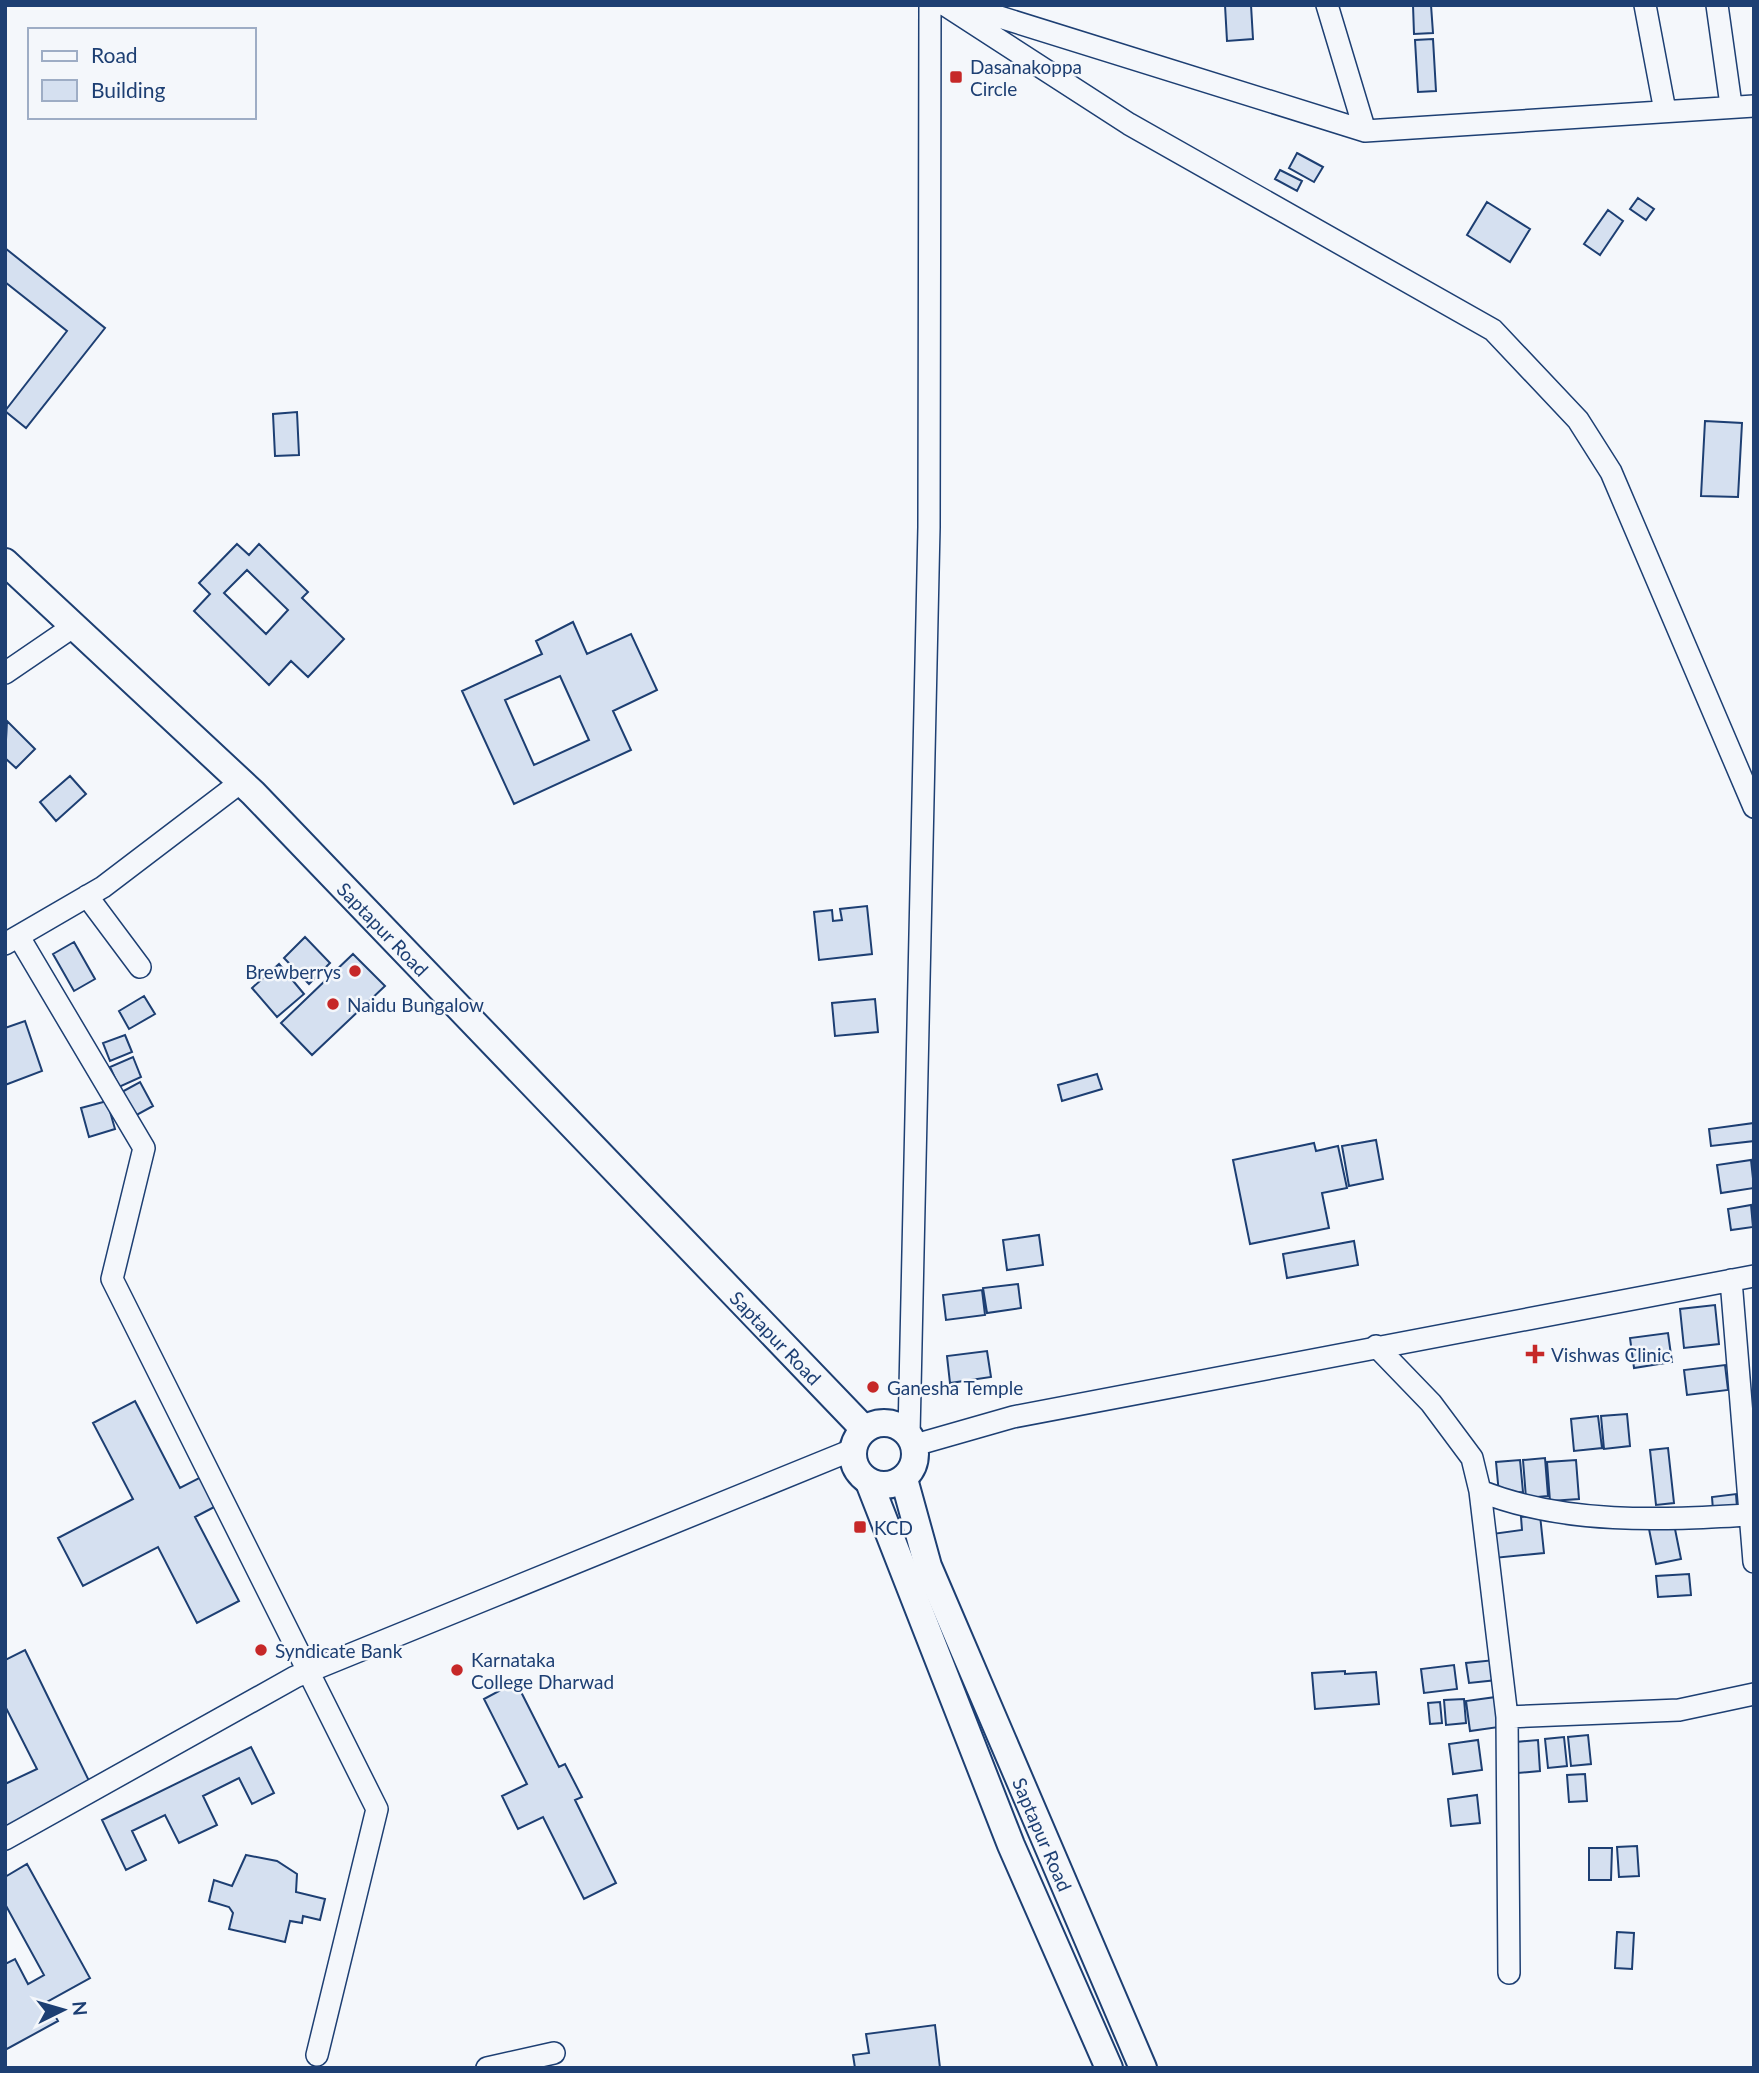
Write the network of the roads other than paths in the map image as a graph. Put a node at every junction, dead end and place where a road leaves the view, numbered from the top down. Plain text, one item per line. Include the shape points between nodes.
1 (930, 5) edge
2 (945, 5) edge
3 (961, 5) edge
4 (1327, 5) edge
5 (1646, 5) edge
6 (1717, 5) edge
7 (1731, 105) junction
8 (1754, 106) edge
9 (1665, 111) junction
10 (1365, 131) junction
11 (5, 562) edge
12 (74, 626) junction
13 (5, 673) edge
14 (241, 782) junction
15 (1754, 807) edge
16 (87, 896) junction
17 (12, 941) edge
18 (140, 967) dead end
19 (1754, 1276) edge
20 (1731, 1280) junction
21 (1376, 1346) junction
22 (858, 1440) junction
23 (912, 1440) junction
24 (904, 1479) junction
25 (869, 1482) junction
26 (1480, 1491) junction
27 (1750, 1515) junction
28 (1754, 1562) edge
29 (310, 1671) junction
30 (1754, 1694) edge
31 (1507, 1717) junction
32 (5, 1839) edge
33 (1509, 1972) dead end
34 (554, 2053) dead end
35 (317, 2055) dead end
36 (487, 2068) edge
37 (1109, 2068) edge
38 (1143, 2068) edge

1 - 23 street via 929,527
2 - 15 street via 1129,124 1493,330 1578,420 1611,472
3 - 10 street
4 - 10 street
5 - 9 street
6 - 7 street
7 - 8 street
7 - 9 street
9 - 10 street
11 - 12 main road, Saptapur Road
12 - 13 street
12 - 14 main road, Saptapur Road
14 - 16 street
14 - 22 main road, Saptapur Road
16 - 17 street
16 - 18 street
17 - 29 street via 144,1148 112,1279
19 - 20 street
20 - 21 street
20 - 27 street
21 - 23 street
21 - 26 street via 1431,1403 1472,1458
22 - 23 main road via 888,1422
22 - 25 main road via 853,1463
22 - 29 street
23 - 24 main road via 915,1458
24 - 25 main road via 880,1486
24 - 38 main road, Saptapur Road via 928,1566
25 - 37 main road, Saptapur Road via 1006,1832
26 - 27 street via 1504,1501 1611,1518
26 - 31 street
27 - 28 street
29 - 32 street
29 - 35 street via 377,1809
30 - 31 street via 1679,1710
31 - 33 street
34 - 36 street

